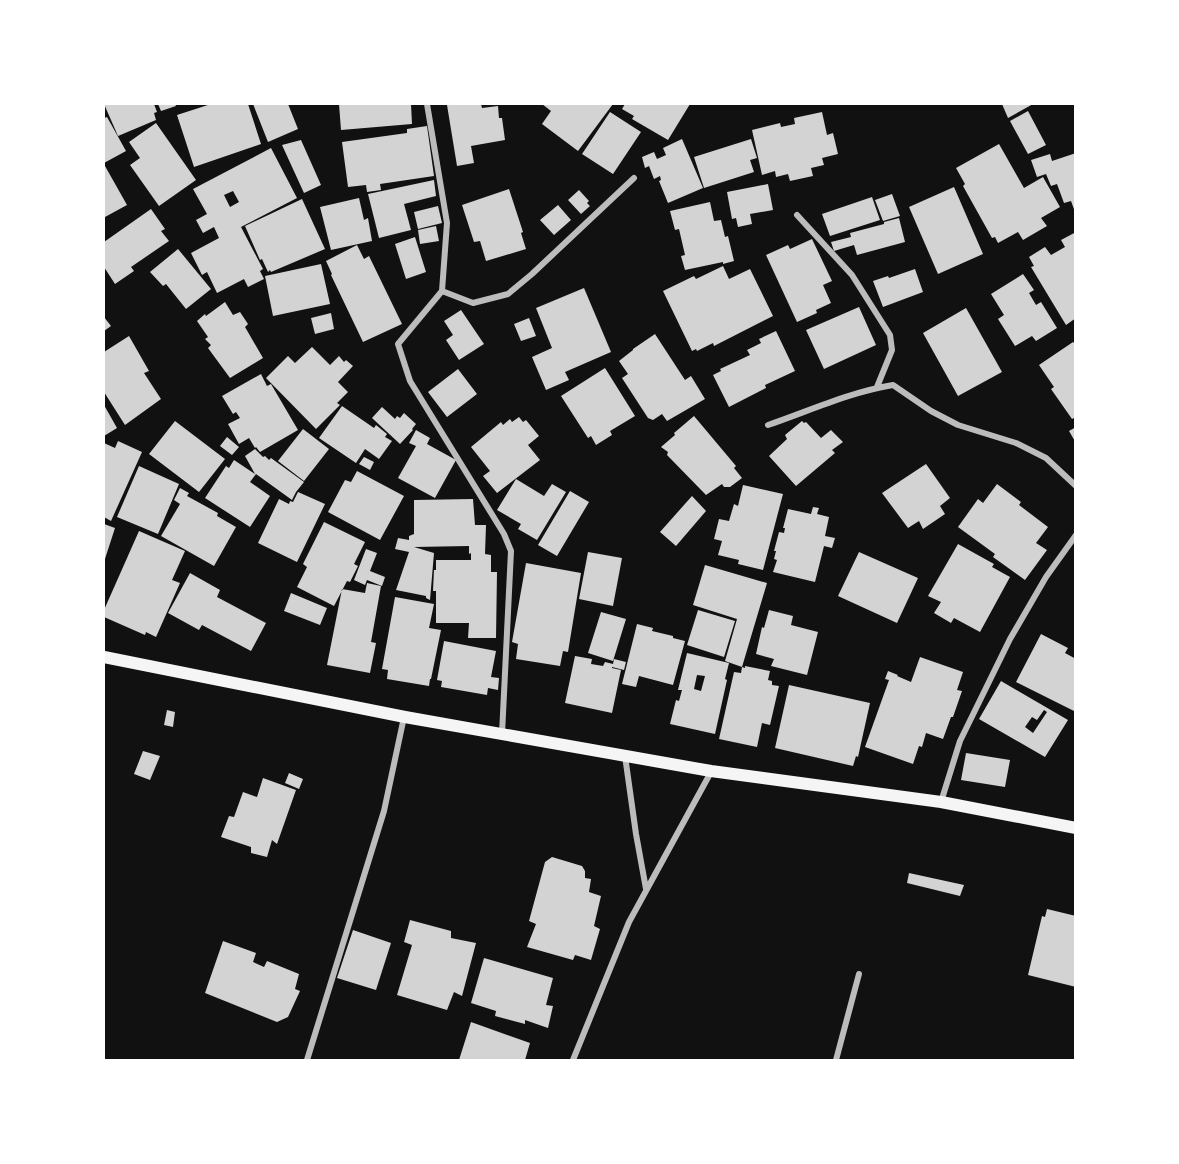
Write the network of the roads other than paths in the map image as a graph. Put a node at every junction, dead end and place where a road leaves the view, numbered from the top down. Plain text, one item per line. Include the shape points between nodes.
1 (427, 104) edge
2 (634, 178) dead end
3 (797, 215) dead end
4 (441, 291) junction
5 (877, 387) junction
6 (768, 425) dead end
7 (1076, 486) edge
8 (1076, 535) edge
9 (104, 657) edge
10 (405, 717) junction
11 (502, 734) junction
12 (626, 756) junction
13 (711, 771) junction
14 (941, 802) junction
15 (1076, 828) edge
16 (647, 890) junction
17 (859, 974) dead end
18 (307, 1060) edge
19 (573, 1060) edge
20 (836, 1060) edge

1 - 4 street via 447,223
2 - 4 street via 507,294 473,303
3 - 5 street via 852,275 890,335 892,350
4 - 11 street via 398,344 410,381 511,551
5 - 6 street
5 - 7 street via 893,384 958,426 1016,442 1047,458
8 - 14 street via 1010,639 960,741
9 - 10 main road
10 - 11 main road
10 - 18 street via 384,811
11 - 12 main road
12 - 13 main road
12 - 16 street
13 - 14 main road
13 - 16 street
14 - 15 main road
16 - 19 street via 629,922
17 - 20 street

